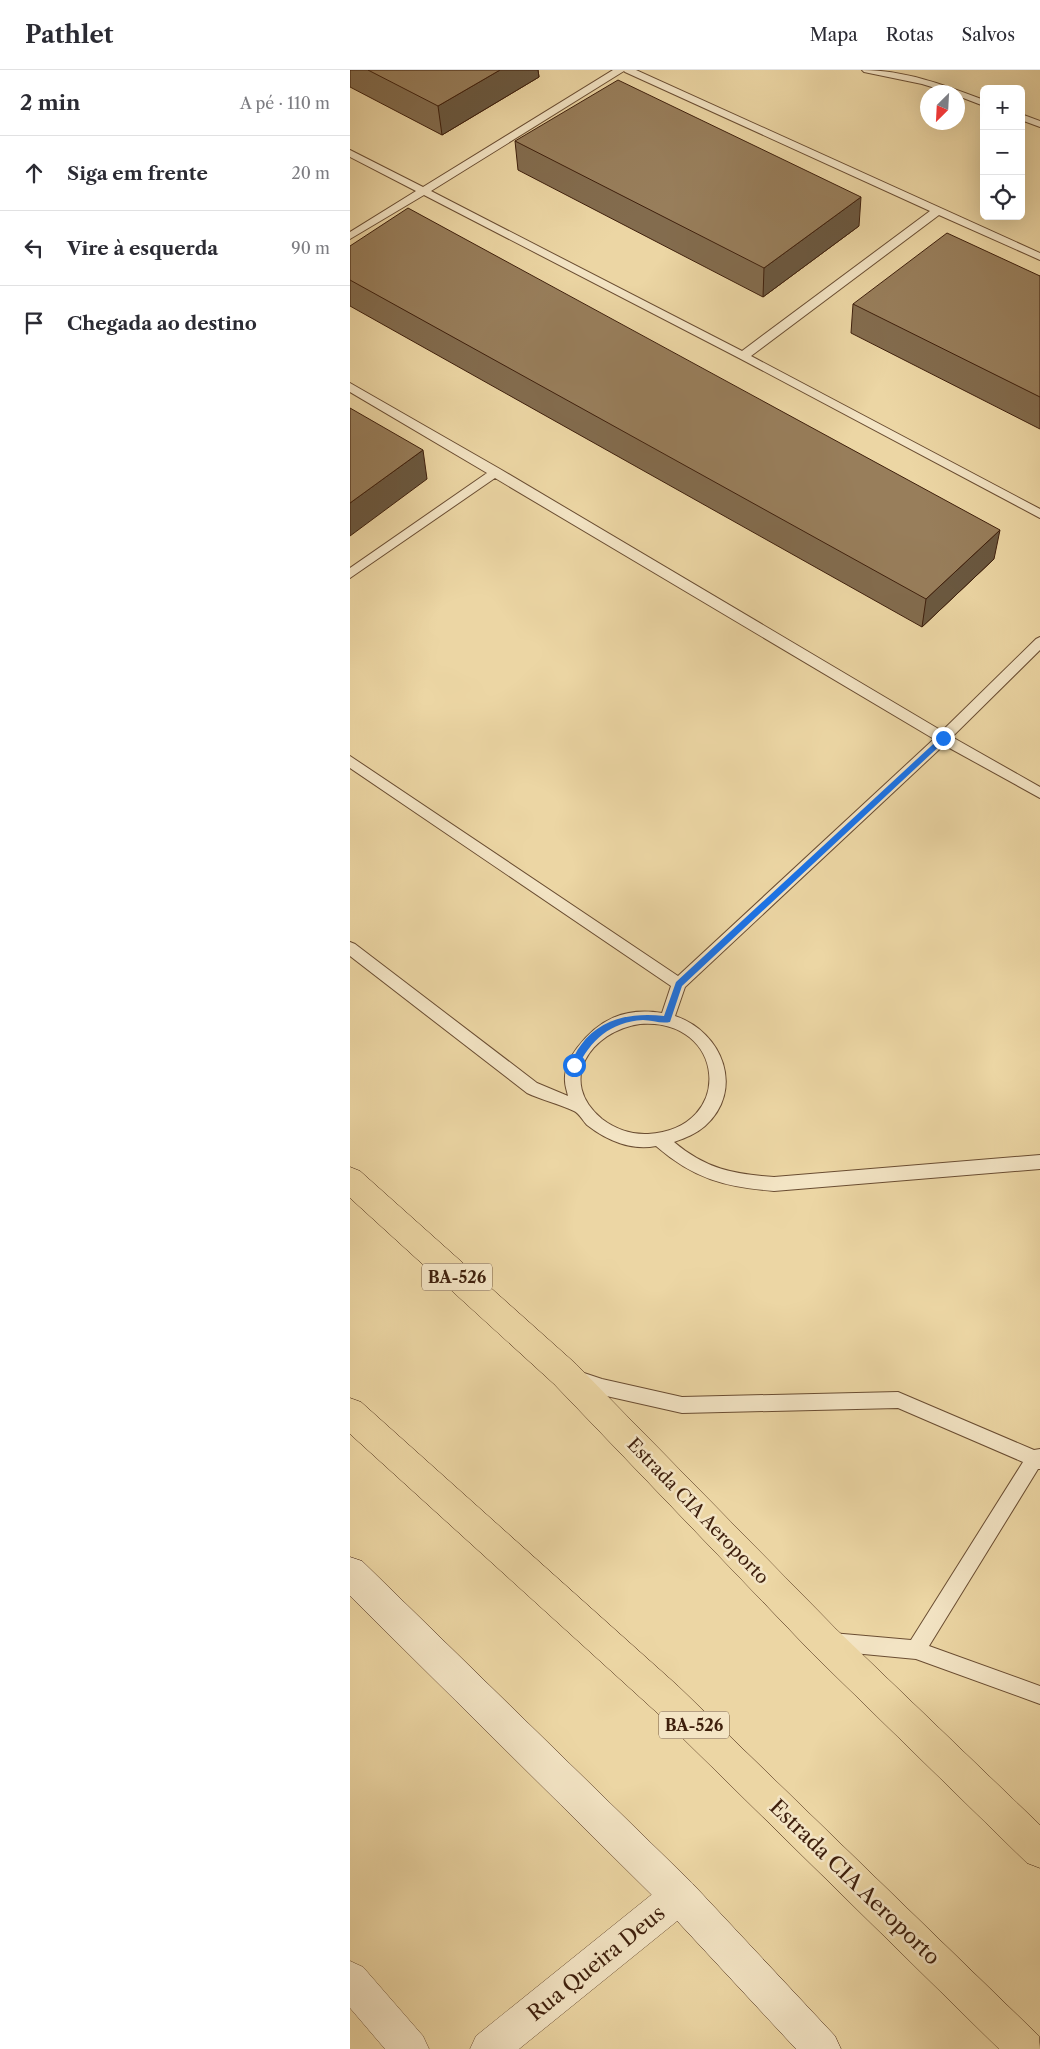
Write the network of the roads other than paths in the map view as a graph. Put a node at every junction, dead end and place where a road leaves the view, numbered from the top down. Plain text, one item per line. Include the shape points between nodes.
1 (620, 70) edge
2 (628, 70) edge
3 (867, 70) edge
4 (906, 70) edge
5 (890, 74) junction
6 (933, 85) edge
7 (965, 96) edge
8 (980, 102) edge
9 (1025, 118) edge
10 (1040, 124) edge
11 (350, 152) edge
12 (423, 192) junction
13 (937, 211) junction
14 (350, 236) edge
15 (1040, 257) edge
16 (743, 356) junction
17 (350, 387) edge
18 (496, 472) junction
19 (1040, 514) edge
20 (350, 574) edge
21 (1040, 642) edge
22 (943, 738) junction
23 (350, 761) edge
24 (1040, 792) edge
25 (350, 948) edge
26 (679, 984) junction
27 (667, 1019) junction
28 (578, 1106) junction
29 (661, 1141) junction
30 (1040, 1162) edge
31 (350, 1180) edge
32 (565, 1374) junction
33 (350, 1413) edge
34 (1038, 1458) edge
35 (350, 1573) edge
36 (824, 1641) junction
37 (916, 1650) junction
38 (1040, 1695) edge
39 (1040, 1850) edge
40 (679, 1896) junction
41 (350, 1980) edge
42 (410, 2049) edge
43 (489, 2049) edge
44 (822, 2049) edge
45 (1026, 2049) edge

1 - 12 lane
2 - 13 lane
3 - 5 lane
4 - 5 lane
5 - 6 lane
7 - 8 lane
9 - 10 lane
11 - 12 lane
12 - 14 lane
12 - 16 lane
13 - 15 lane
13 - 16 lane
16 - 19 lane
17 - 18 lane
18 - 20 lane
18 - 22 lane
21 - 22 lane
22 - 24 lane
22 - 26 lane
23 - 26 lane
25 - 28 lane via 532,1088
26 - 27 lane
27 - 28 lane via 643,1017 620,1021 600,1031 584,1047 574,1065 572,1086
27 - 29 lane via 688,1028 705,1042 716,1060 719,1080 714,1101 702,1118 684,1133
28 - 29 lane via 592,1123 613,1135 636,1142
29 - 30 lane via 702,1171 736,1182 774,1184
31 - 32 highway, Estrada CIA Aeroporto / BA-526
32 - 34 lane via 602,1387 682,1404 898,1400
32 - 36 highway, Estrada CIA Aeroporto / BA-526
33 - 45 highway, Estrada CIA Aeroporto / BA-526 via 666,1698
34 - 37 lane
35 - 40 main road
36 - 37 lane
36 - 39 highway, Estrada CIA Aeroporto / BA-526
37 - 38 lane
40 - 43 main road, Rua Queira Deus
40 - 44 main road
41 - 42 main road

